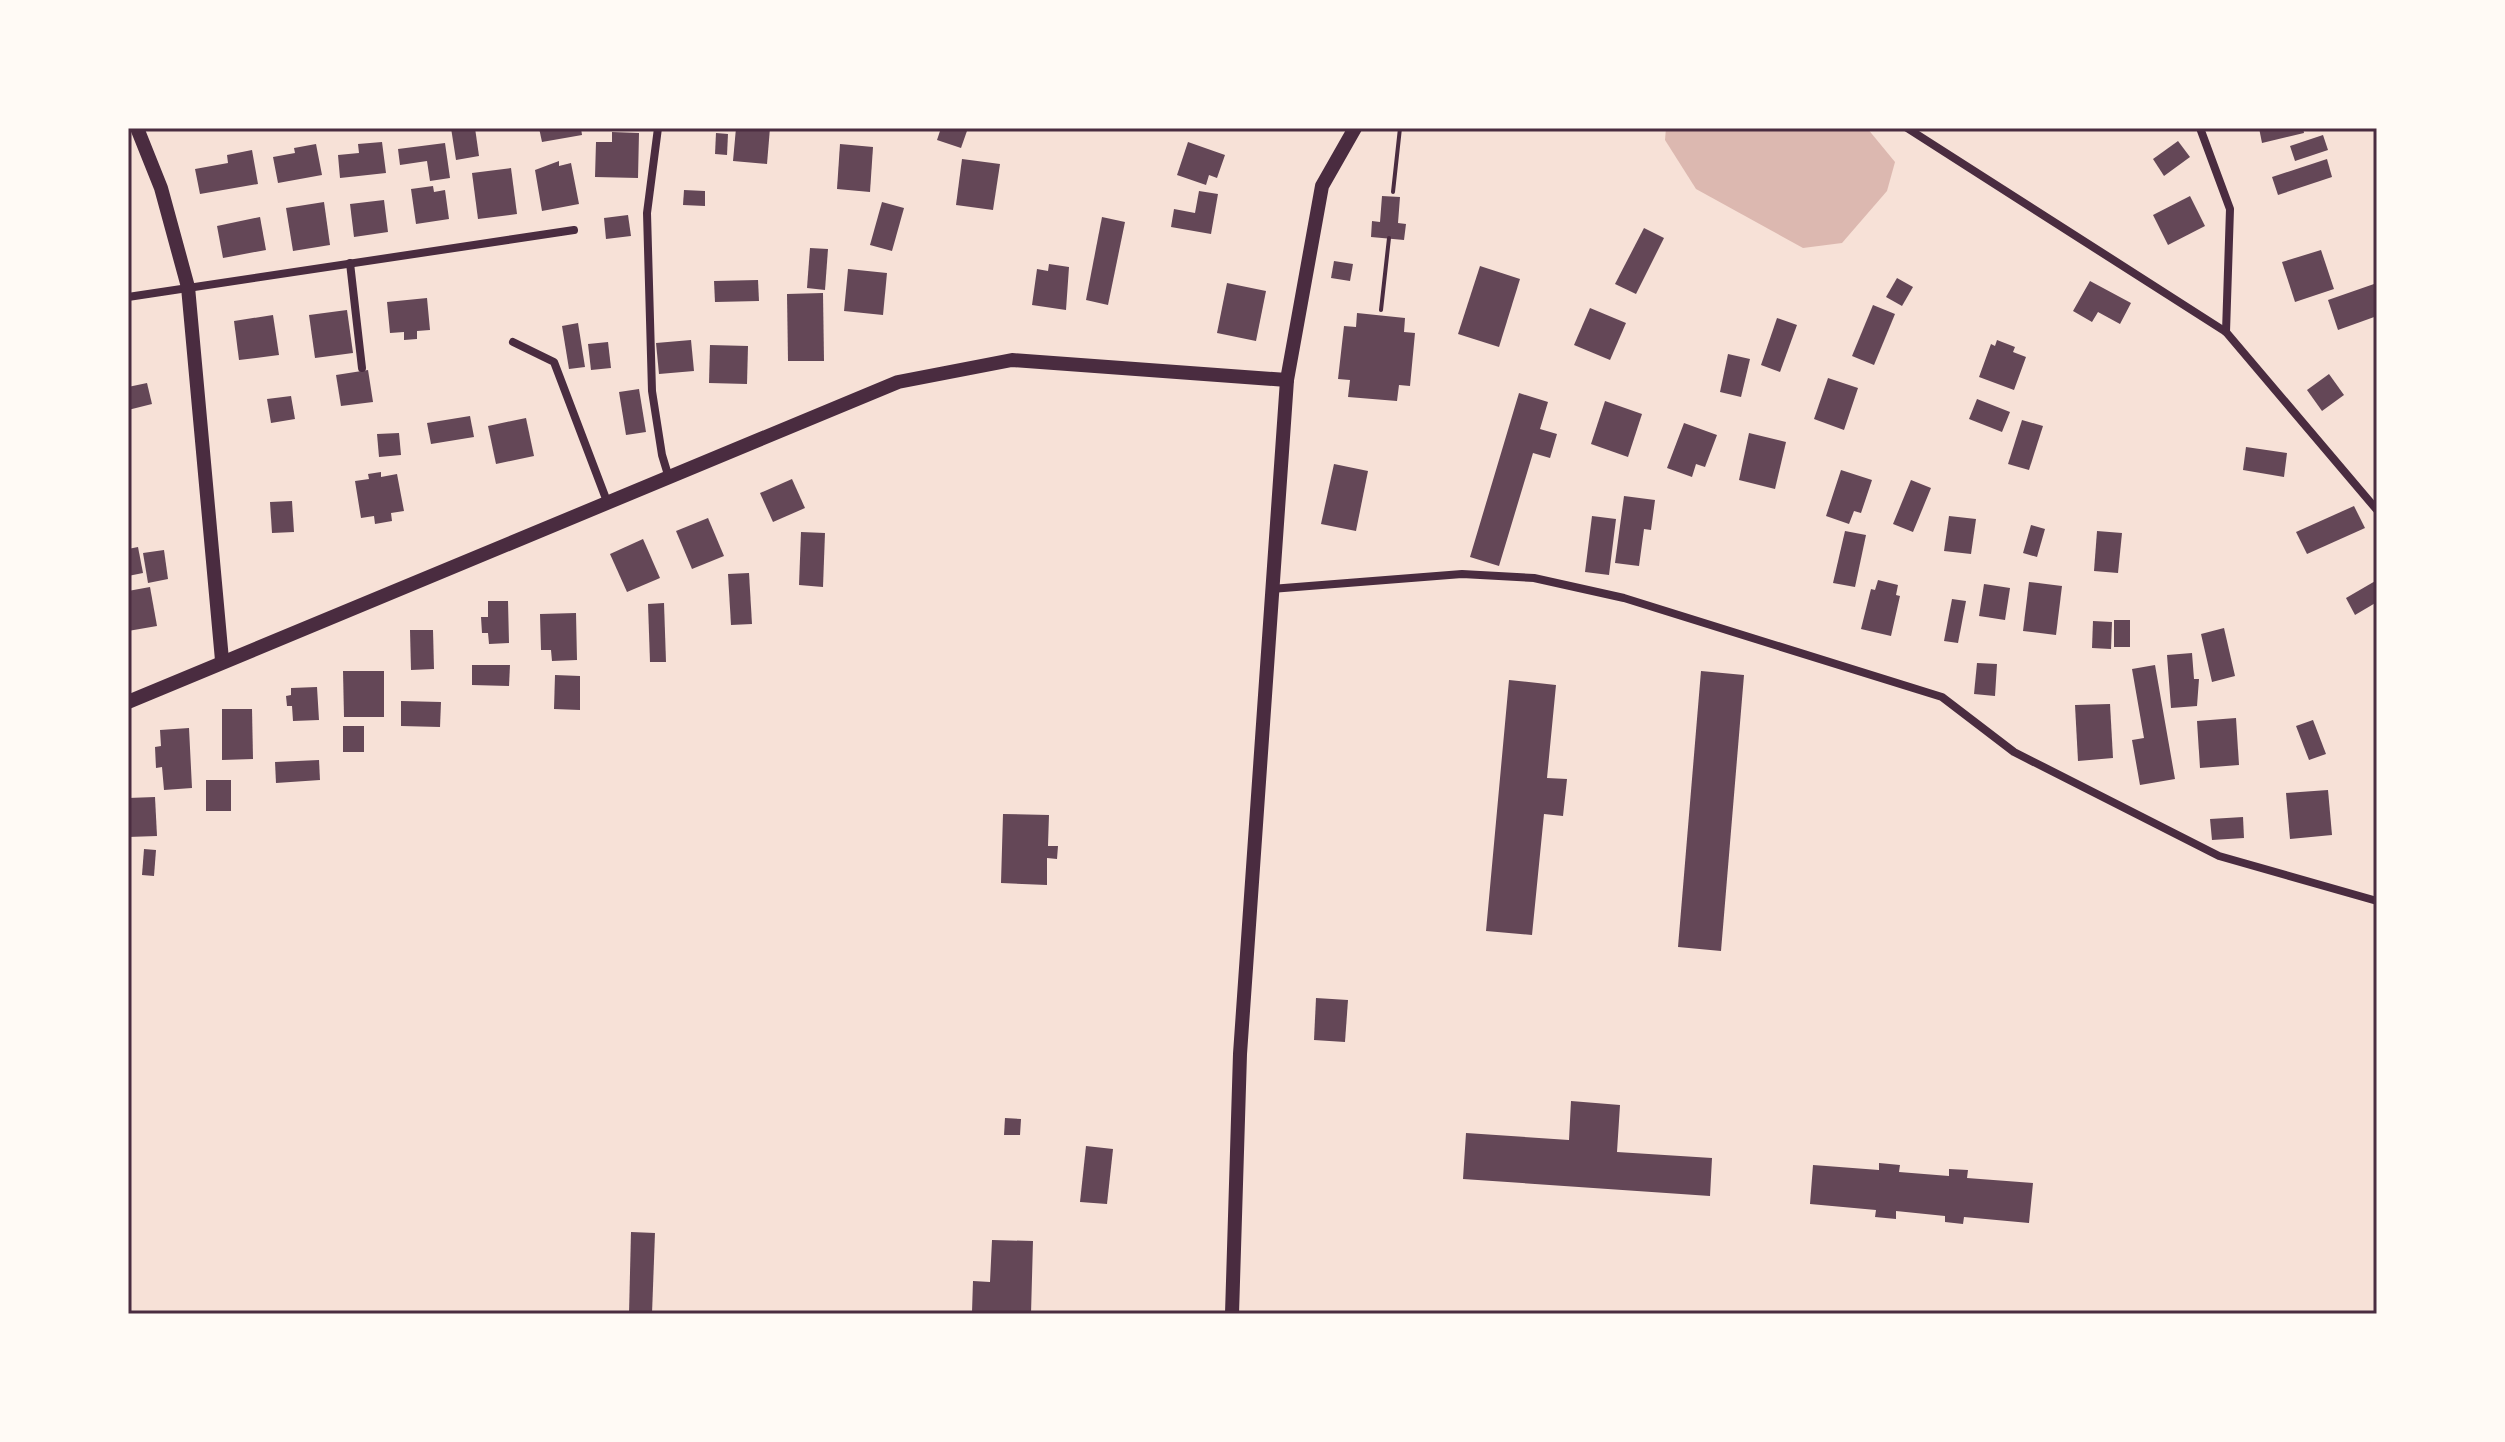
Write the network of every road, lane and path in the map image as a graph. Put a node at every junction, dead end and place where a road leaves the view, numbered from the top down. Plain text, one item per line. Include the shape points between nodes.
1 (137, 128) edge
2 (658, 128) edge
3 (1355, 128) edge
4 (1400, 128) edge
5 (1907, 128) edge
6 (2200, 128) edge
7 (1393, 192) dead end
8 (574, 230) dead end
9 (1389, 238) dead end
10 (350, 263) junction
11 (188, 287) junction
12 (128, 297) edge
13 (1381, 310) dead end
14 (2226, 332) junction
15 (513, 342) dead end
16 (362, 368) dead end
17 (1287, 380) junction
18 (669, 478) junction
19 (608, 504) junction
20 (2377, 510) edge
21 (1271, 589) junction
22 (222, 660) junction
23 (128, 702) edge
24 (2377, 901) edge
25 (1232, 1314) edge

1 - 11 street via 161,188
2 - 18 street via 647,213 652,376
3 - 17 street via 1322,186
4 - 7 path
5 - 14 street
6 - 14 street via 2230,209
8 - 10 street
9 - 13 path
10 - 11 street
10 - 16 street
11 - 12 street
11 - 22 street
14 - 20 street
15 - 19 street via 554,362
17 - 18 street via 1012,360 898,382
17 - 21 street
18 - 19 street
19 - 22 street
21 - 24 street via 1462,574 1534,578 1624,598 1942,697 2014,752 2219,856
21 - 25 street via 1240,1054
22 - 23 street

